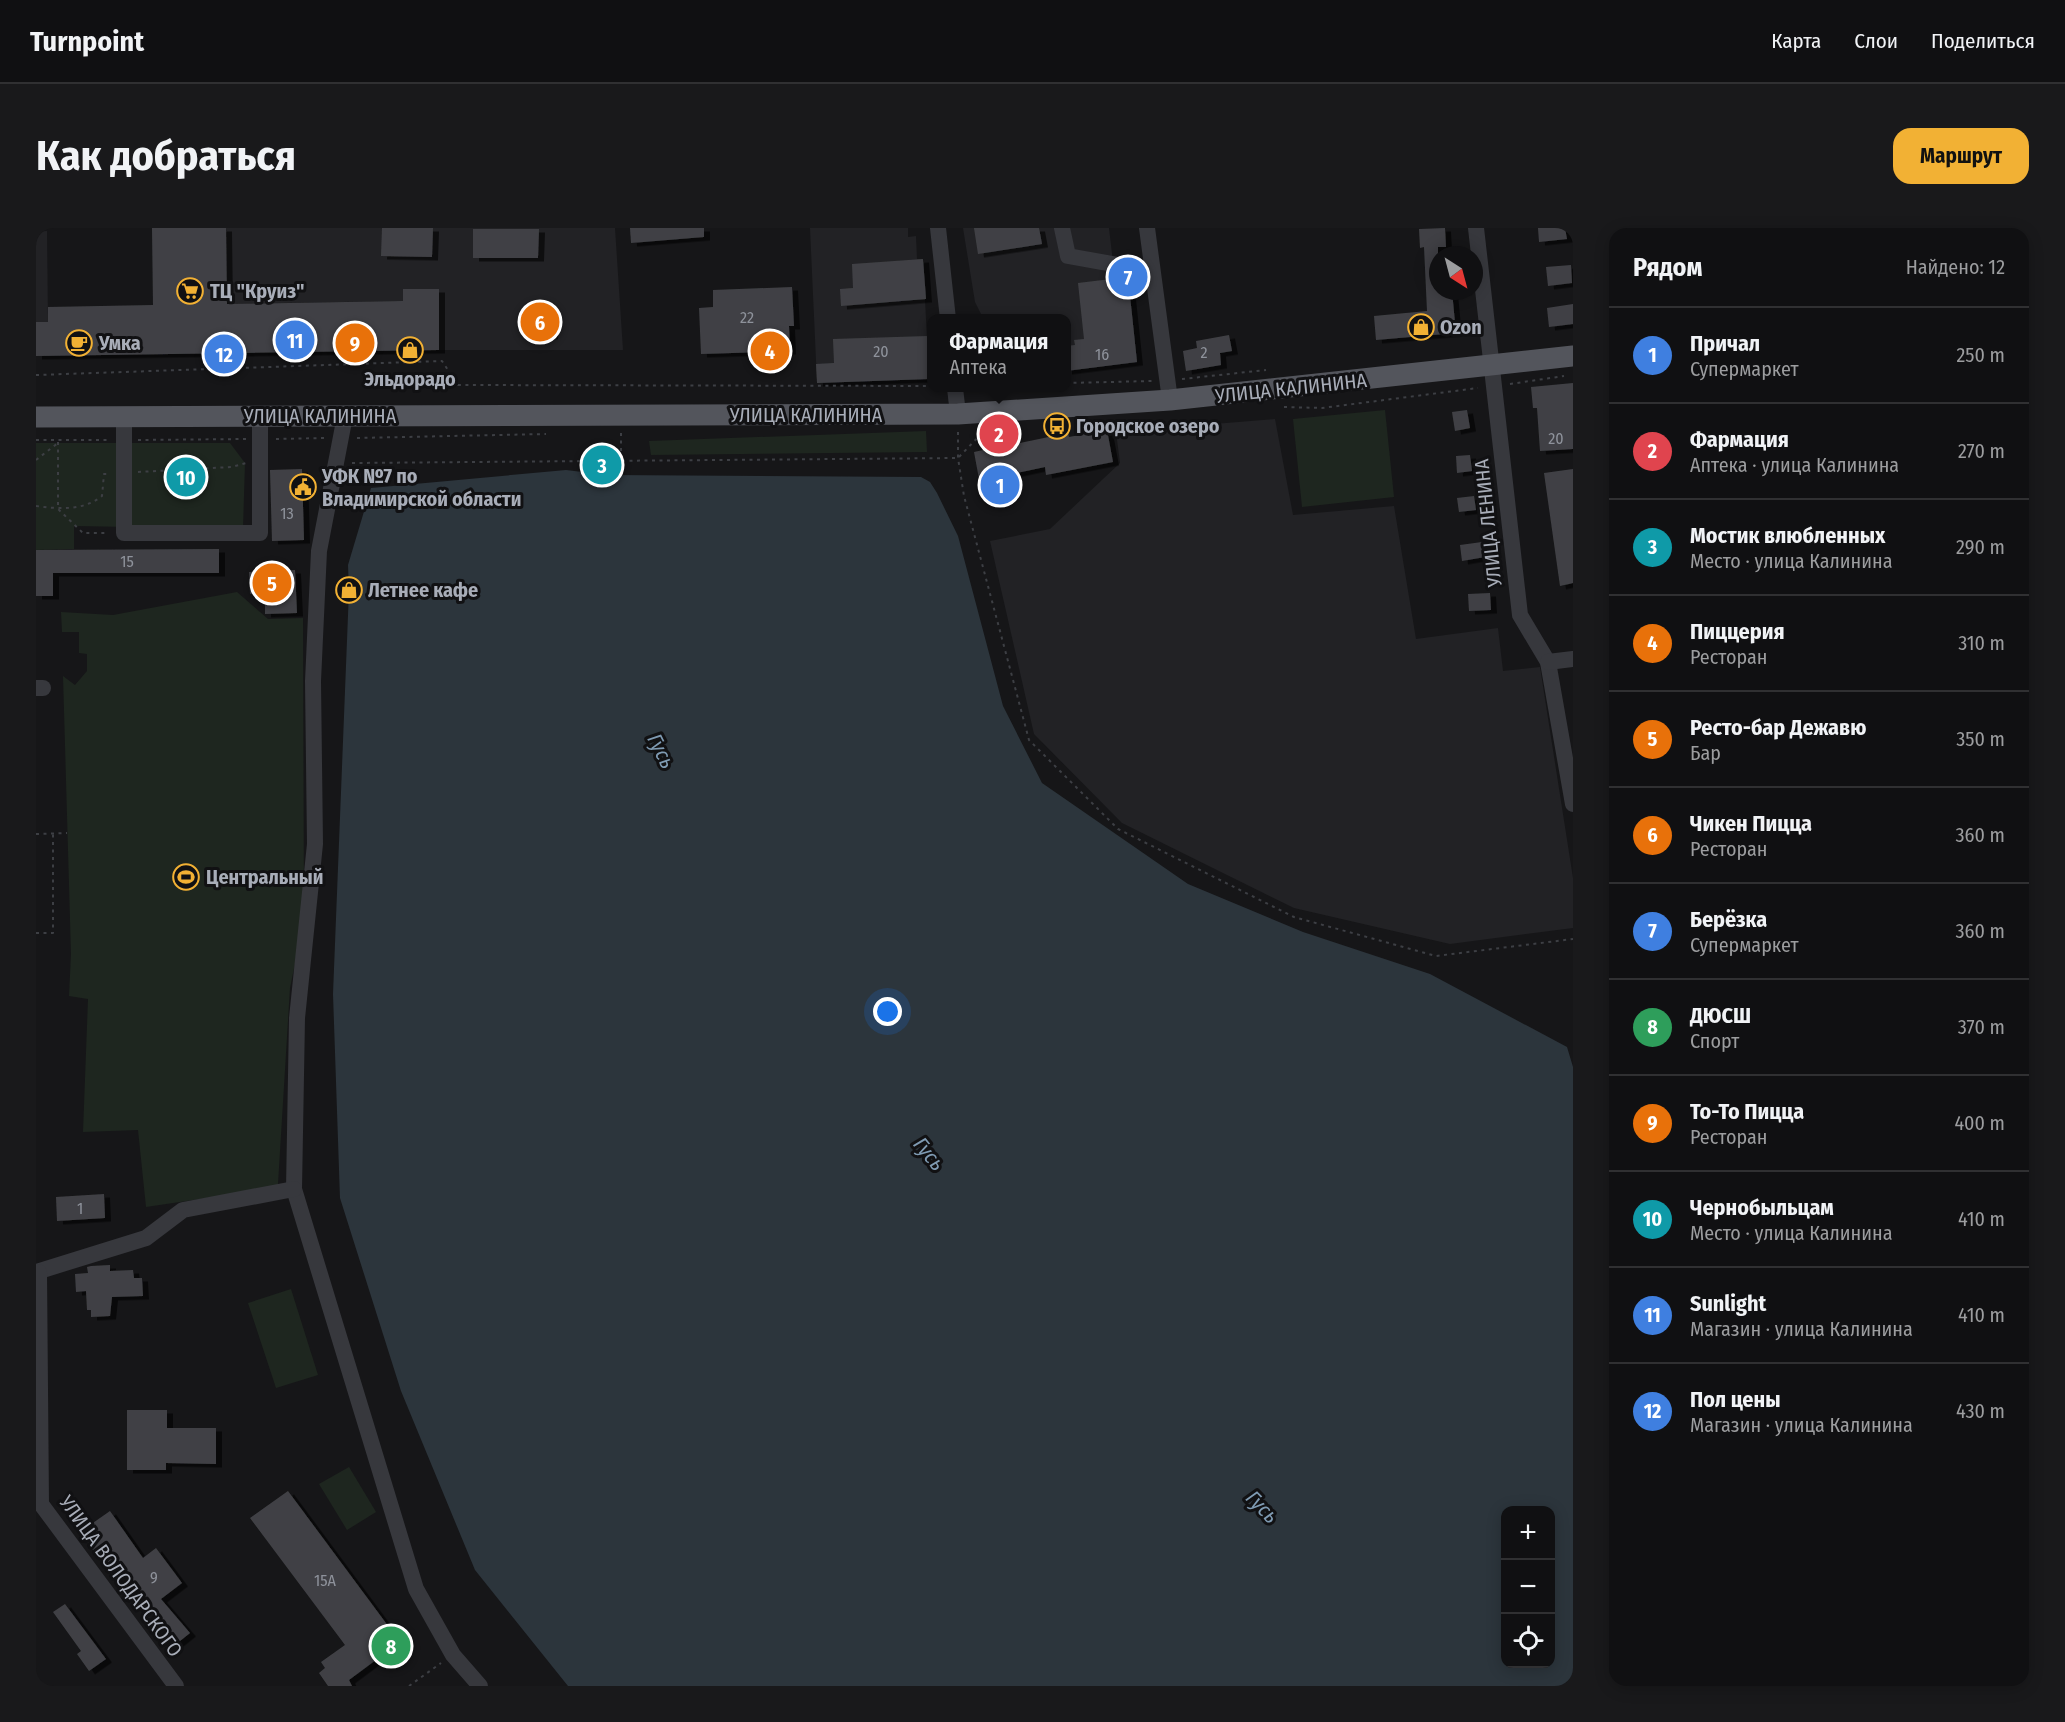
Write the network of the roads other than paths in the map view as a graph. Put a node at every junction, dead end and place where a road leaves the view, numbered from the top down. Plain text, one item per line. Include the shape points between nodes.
1 (938, 228) edge
2 (1062, 228) edge
3 (1147, 228) edge
4 (1476, 228) edge
5 (1151, 271) junction
6 (948, 314) edge
7 (1573, 356) edge
8 (1491, 367) junction
9 (1169, 390) junction
10 (956, 392) edge
11 (958, 414) junction
12 (260, 416) junction
13 (345, 416) junction
14 (36, 417) edge
15 (124, 417) junction
16 (1573, 659) edge
17 (1548, 662) junction
18 (1573, 804) edge
19 (294, 1189) junction
20 (37, 1272) edge
21 (176, 1686) edge
22 (480, 1686) edge

1 - 6 street
2 - 5 street via 1068,256
3 - 5 street
4 - 8 street, УЛИЦА ЛЕНИНА
5 - 9 street
7 - 8 main road, УЛИЦА КАЛИНИНА
8 - 9 main road, УЛИЦА КАЛИНИНА
8 - 17 street, УЛИЦА ЛЕНИНА via 1520,615
9 - 11 main road, УЛИЦА КАЛИНИНА
10 - 11 street
11 - 13 main road, УЛИЦА КАЛИНИНА
12 - 13 main road, УЛИЦА КАЛИНИНА
12 - 15 main road, УЛИЦА КАЛИНИНА
12 - 15 street via 260,532 124,533 119,473
13 - 19 street via 319,551 313,681 315,844 297,1018
14 - 15 main road, УЛИЦА КАЛИНИНА
16 - 17 street
17 - 18 street, УЛИЦА ЛЕНИНА
19 - 20 street via 183,1210 146,1238
19 - 22 street via 416,1589 453,1655
20 - 21 street, УЛИЦА ВОЛОДАРСКОГО via 41,1504

